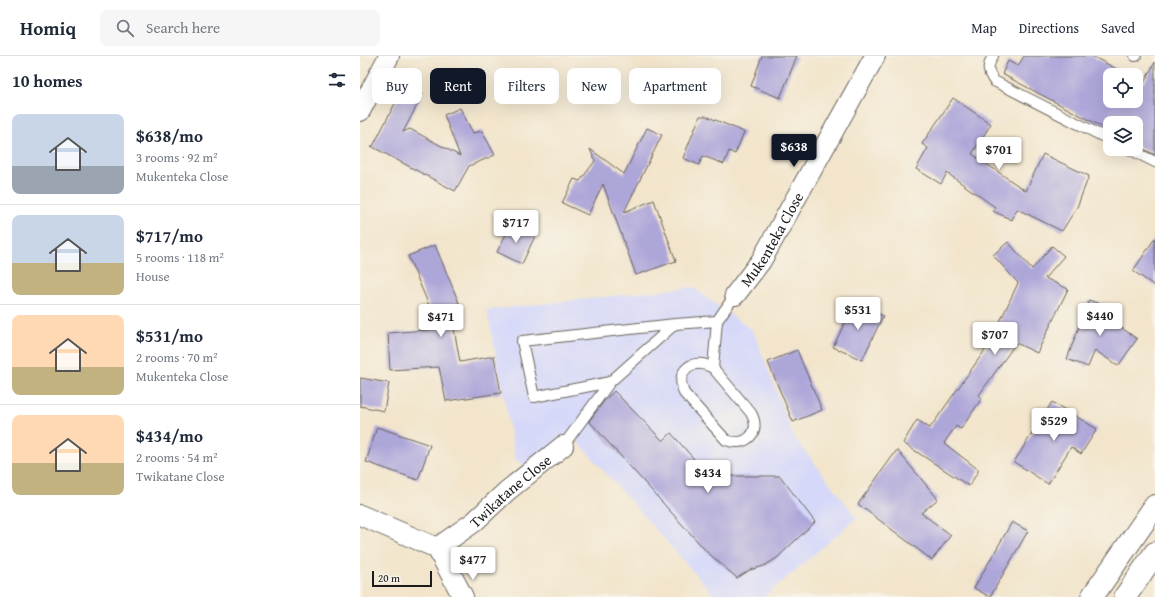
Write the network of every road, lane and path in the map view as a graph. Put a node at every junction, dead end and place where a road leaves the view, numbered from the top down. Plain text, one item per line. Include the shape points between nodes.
1 (389, 56) edge
2 (875, 56) edge
3 (993, 56) edge
4 (360, 111) edge
5 (1103, 136) edge
6 (1143, 156) edge
7 (1155, 162) edge
8 (735, 295) joint
9 (717, 321) junction
10 (676, 324) junction
11 (713, 368) junction
12 (610, 382) junction
13 (563, 446) joint
14 (1155, 506) edge
15 (360, 515) edge
16 (437, 548) junction
17 (1155, 554) edge
18 (463, 597) edge
19 (1092, 597) edge
20 (1125, 597) edge

1 - 4 street
2 - 8 street, Mukenteka Close via 760,261
3 - 5 lane via 988,73 994,81
6 - 7 lane
8 - 9 lane
9 - 10 lane
9 - 11 lane
10 - 12 lane
10 - 12 lane via 522,341 534,397
11 - 11 lane via 754,419 754,431 745,441 739,443 726,440 681,387 683,373 693,364 700,363
12 - 13 lane
13 - 16 street, Twikatane Close via 507,491 474,522
14 - 19 main road
15 - 16 street
16 - 18 street
17 - 20 main road

